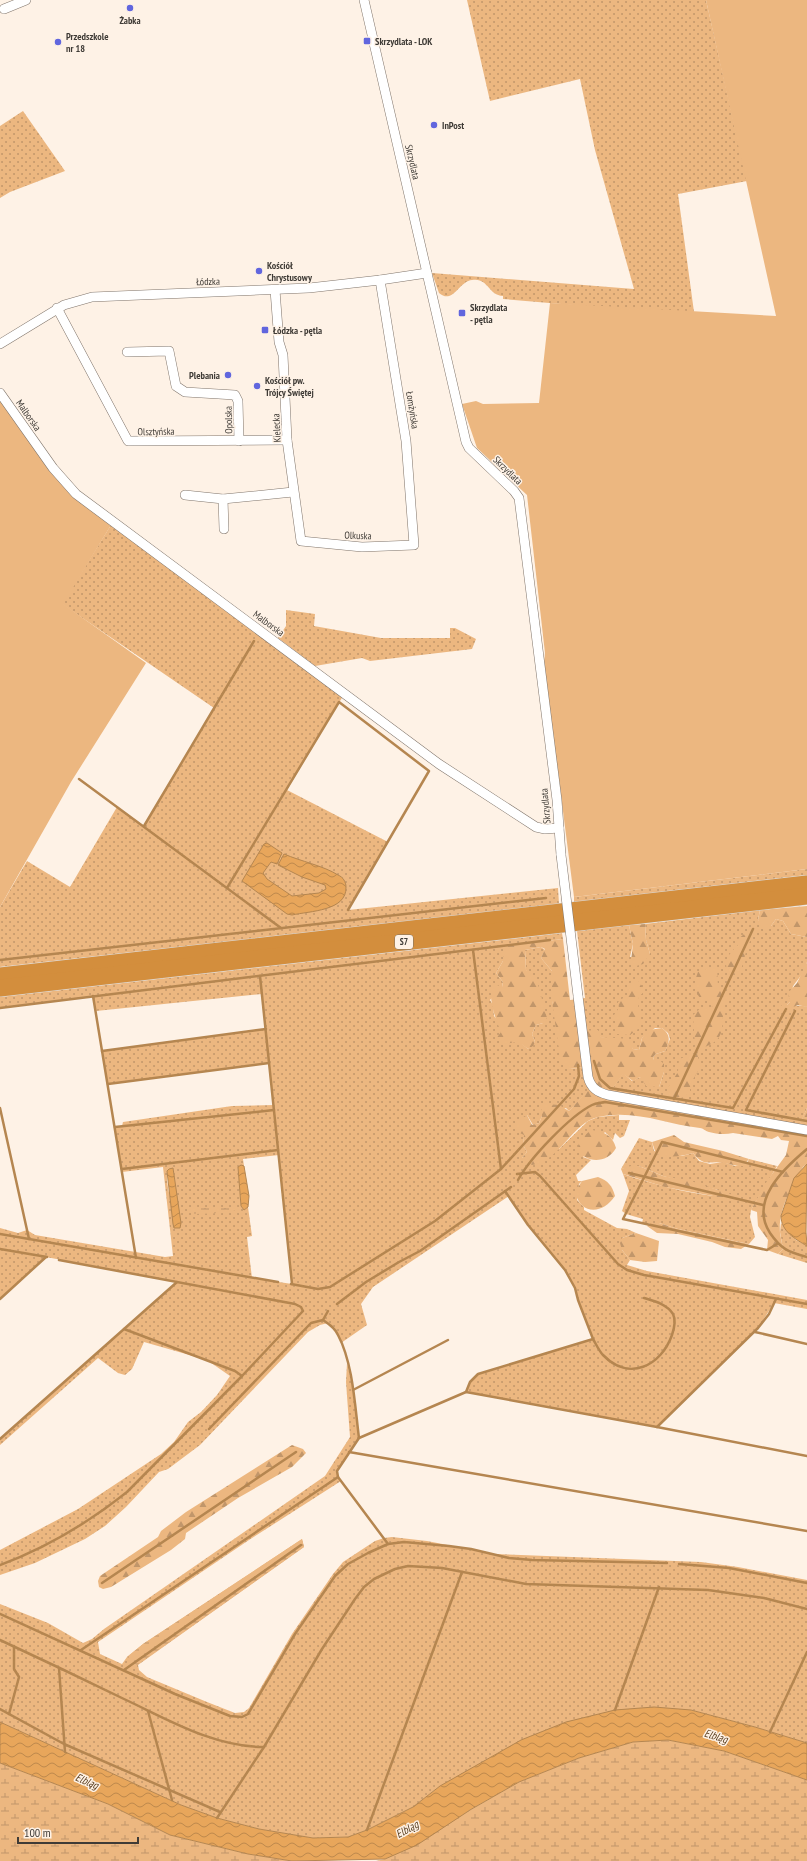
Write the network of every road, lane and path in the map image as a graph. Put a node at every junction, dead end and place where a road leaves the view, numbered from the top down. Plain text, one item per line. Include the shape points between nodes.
1 (26, 0) edge
2 (364, 0) edge
3 (4, 9) dead end
4 (427, 272) junction
5 (380, 280) junction
6 (275, 290) junction
7 (57, 308) junction
8 (0, 344) edge
9 (127, 352) dead end
10 (0, 393) edge
11 (287, 440) junction
12 (239, 441) junction
13 (294, 492) junction
14 (185, 495) dead end
15 (223, 499) junction
16 (224, 529) dead end
17 (301, 542) joint
18 (414, 545) joint
19 (558, 828) junction
20 (807, 884) edge
21 (807, 896) edge
22 (0, 976) edge
23 (0, 988) edge
24 (807, 1130) edge

1 - 3 street
2 - 4 street, Skrzydlata
4 - 5 street, Łódzka
4 - 19 street, Skrzydlata via 466,442 519,498
5 - 6 street, Łódzka
5 - 18 street, Łomżyńska via 406,441
6 - 7 street, Łódzka via 119,294 82,298
6 - 11 street, Kielecka via 279,342 283,355
7 - 8 street, Łódzka
7 - 12 street, Olsztyńska via 128,442
9 - 12 street, Opolska via 168,351 176,386 185,392 235,395 238,401
10 - 19 street, Malborska via 53,468 76,494 440,764 536,827
11 - 12 street, Olsztyńska
11 - 13 street, Kielecka
13 - 15 street
13 - 17 street, Kielecka
14 - 15 street
15 - 16 street
17 - 18 street, Olkuska via 362,547
19 - 24 street, Skrzydlata, bridge via 588,1077 592,1087 608,1095
20 - 22 highway, S7
21 - 23 highway, S7

